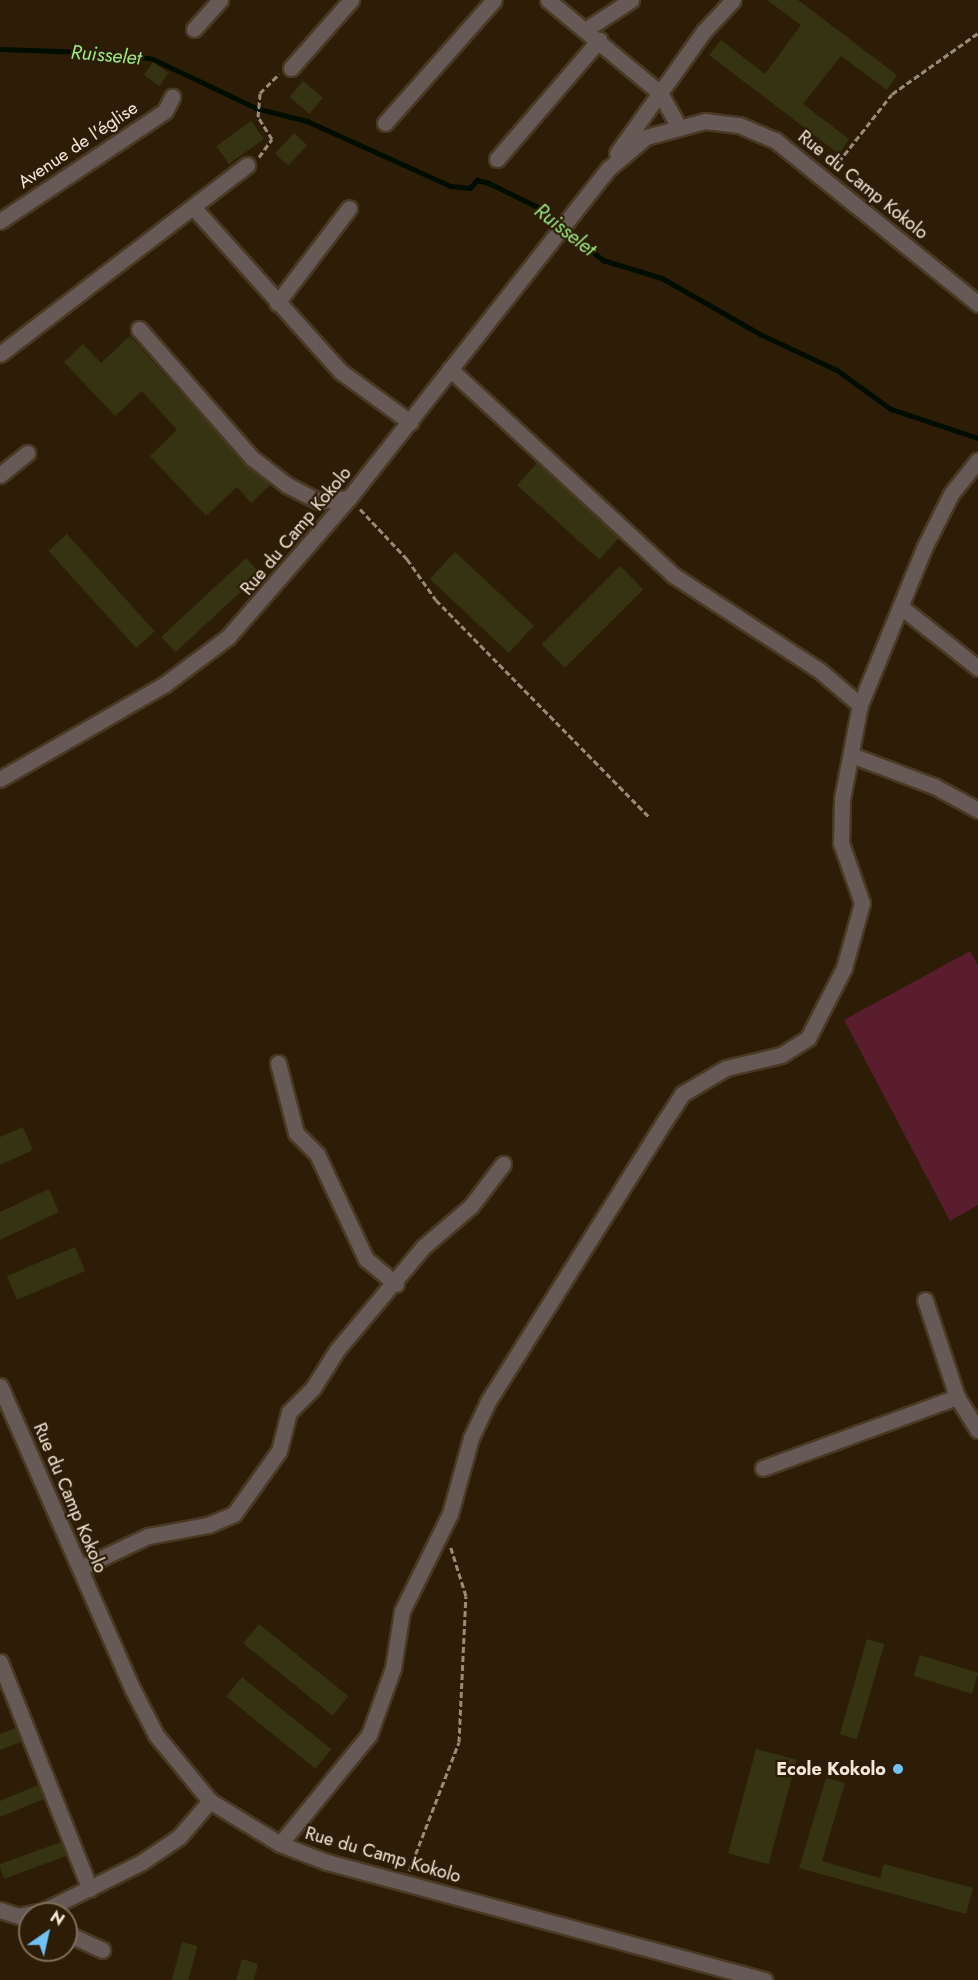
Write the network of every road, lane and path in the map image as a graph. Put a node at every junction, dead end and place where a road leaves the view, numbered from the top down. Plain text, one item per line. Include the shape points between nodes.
1 (220, 0) edge
2 (351, 0) edge
3 (494, 0) edge
4 (548, 0) edge
5 (632, 0) edge
6 (733, 0) edge
7 (194, 29) dead end
8 (585, 30) junction
9 (978, 33) edge
10 (599, 40) junction
11 (291, 68) joint
12 (660, 93) junction
13 (172, 96) dead end
14 (385, 123) dead end
15 (678, 125) junction
16 (497, 159) dead end
17 (247, 165) joint
18 (608, 169) junction
19 (826, 177) junction
20 (193, 207) junction
21 (349, 208) dead end
22 (0, 221) edge
23 (277, 303) junction
24 (978, 304) edge
25 (139, 329) dead end
26 (0, 354) edge
27 (450, 369) junction
28 (410, 422) junction
29 (27, 453) dead end
30 (978, 460) edge
31 (0, 475) edge
32 (349, 498) junction
33 (901, 607) junction
34 (978, 668) edge
35 (860, 705) junction
36 (854, 756) junction
37 (0, 779) edge
38 (978, 810) edge
39 (648, 816) dead end
40 (278, 1063) dead end
41 (503, 1164) dead end
42 (396, 1284) junction
43 (925, 1300) dead end
44 (0, 1386) edge
45 (957, 1397) junction
46 (978, 1430) edge
47 (763, 1468) dead end
48 (443, 1530) junction
49 (80, 1569) junction
50 (0, 1662) edge
51 (210, 1801) junction
52 (280, 1844) junction
53 (404, 1883) junction
54 (90, 1889) junction
55 (62, 1902) edge
56 (0, 1910) edge
57 (18, 1916) edge
58 (78, 1939) edge
59 (102, 1950) dead end
60 (764, 1980) edge

1 - 7 street
2 - 11 street
3 - 14 street
4 - 8 street
5 - 8 street
6 - 12 street
8 - 10 street
9 - 19 path via 892,94
10 - 12 street
10 - 16 street
11 - 17 path via 260,93 258,117 272,139 262,155
12 - 15 street
12 - 18 street
13 - 22 street, Avenue de l'église via 165,111
15 - 18 street, Rue du Camp Kokolo via 646,137
15 - 19 street, Rue du Camp Kokolo via 705,121 739,125 775,140
17 - 20 street
18 - 27 street, Rue du Camp Kokolo
19 - 24 street, Rue du Camp Kokolo
20 - 23 street
20 - 26 street
21 - 23 street
23 - 28 street via 340,371
25 - 32 street via 252,458 287,484 320,501
27 - 28 street, Rue du Camp Kokolo
27 - 35 street via 673,575 810,664
28 - 32 street, Rue du Camp Kokolo
29 - 31 street
30 - 33 street via 951,494
32 - 37 street, Rue du Camp Kokolo via 261,604 220,643 165,684
32 - 39 path via 406,559 436,600
33 - 34 street
33 - 35 street
35 - 36 street
36 - 38 street via 934,786
36 - 48 street via 842,798 841,843 862,903 844,968 808,1038 781,1055 726,1068 682,1094 487,1402
40 - 42 street via 296,1133 317,1154 366,1259
41 - 42 street via 471,1206 423,1247
42 - 49 street via 289,1412 279,1451 234,1514 208,1525 148,1536
43 - 45 street
44 - 49 street, Rue du Camp Kokolo
45 - 46 street
45 - 47 street
48 - 52 street via 402,1611 393,1668 369,1735
48 - 53 path via 460,1566 466,1596 460,1642 465,1666 462,1720 459,1742
49 - 51 street, Rue du Camp Kokolo via 156,1735
50 - 54 street
51 - 52 street, Rue du Camp Kokolo
51 - 54 street via 178,1837
52 - 53 street, Rue du Camp Kokolo
53 - 60 street, Rue du Camp Kokolo
54 - 55 street
56 - 57 street
58 - 59 street

